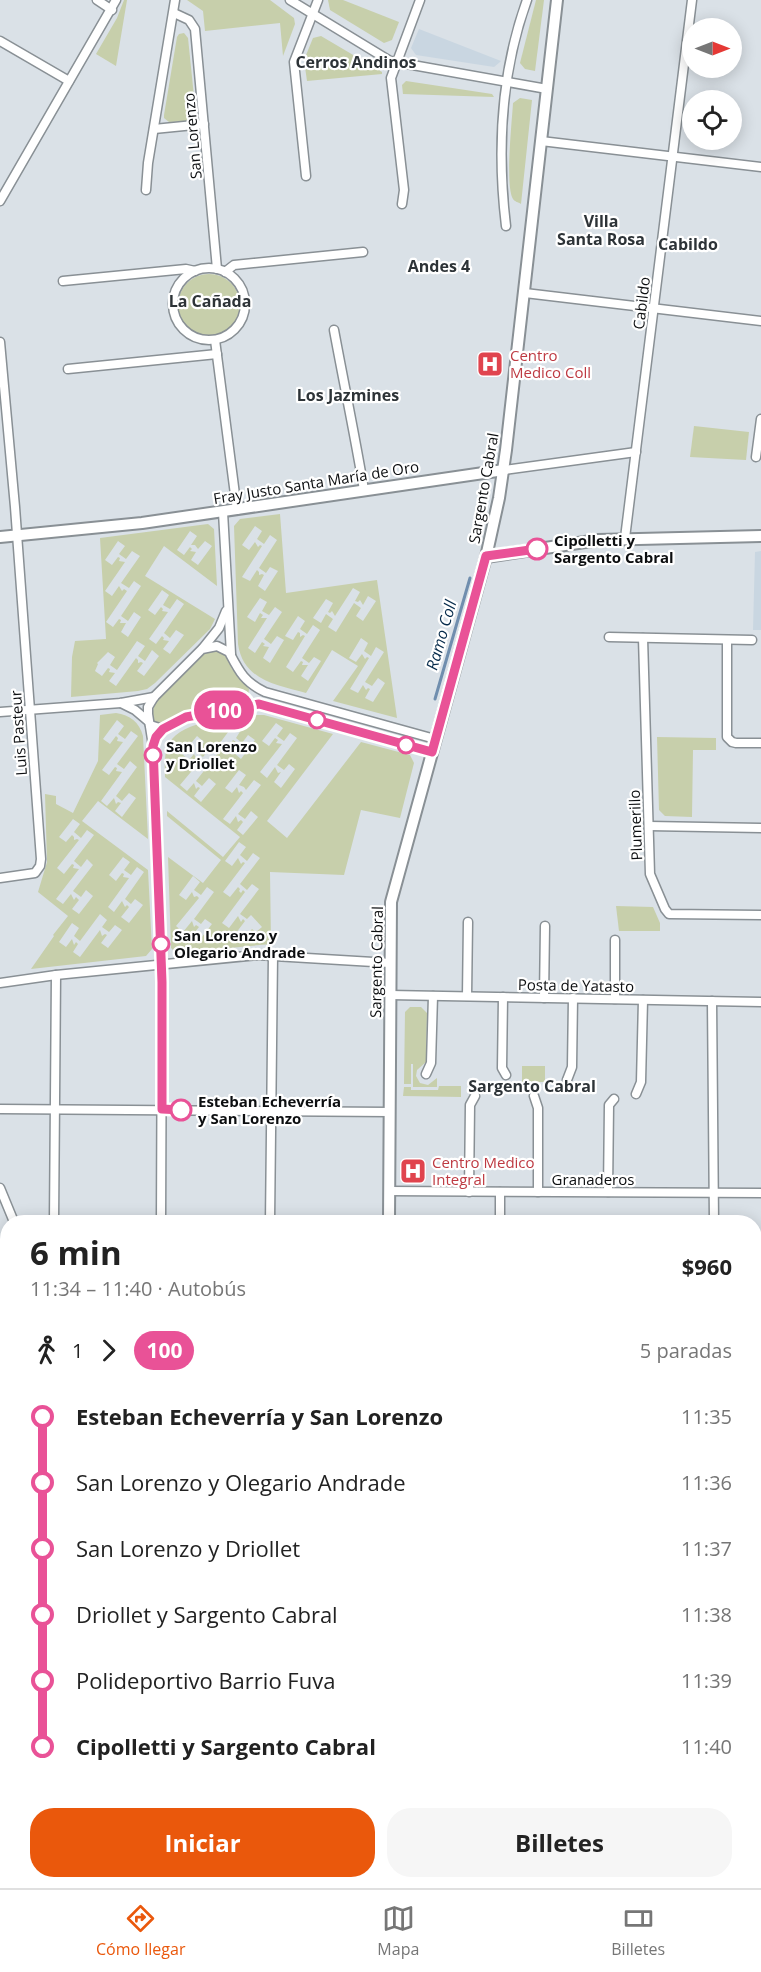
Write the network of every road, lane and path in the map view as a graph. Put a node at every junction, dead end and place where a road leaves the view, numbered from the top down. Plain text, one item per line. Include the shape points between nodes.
1 (97, 0) edge
2 (116, 0) edge
3 (175, 0) edge
4 (290, 0) edge
5 (318, 0) edge
6 (420, 0) edge
7 (527, 0) edge
8 (558, 0) edge
9 (692, 0) edge
10 (112, 10) junction
11 (174, 13) junction
12 (312, 15) junction
13 (0, 41) edge
14 (396, 63) junction
15 (69, 81) junction
16 (507, 84) junction
17 (547, 89) junction
18 (204, 124) junction
19 (154, 129) junction
20 (542, 141) junction
21 (672, 156) junction
22 (761, 167) edge
23 (306, 176) dead end
24 (146, 190) dead end
25 (0, 201) edge
26 (402, 204) dead end
27 (506, 226) dead end
28 (363, 252) dead end
29 (221, 270) junction
30 (195, 271) junction
31 (63, 281) dead end
32 (525, 293) junction
33 (654, 308) junction
34 (761, 321) edge
35 (334, 330) dead end
36 (215, 340) junction
37 (0, 342) edge
38 (217, 354) junction
39 (68, 369) dead end
40 (761, 419) edge
41 (636, 452) junction
42 (756, 457) dead end
43 (504, 470) junction
44 (364, 490) junction
45 (237, 510) junction
46 (223, 512) junction
47 (17, 535) junction
48 (761, 536) edge
49 (0, 537) edge
50 (625, 538) junction
51 (486, 556) junction
52 (227, 605) junction
53 (609, 637) dead end
54 (643, 638) junction
55 (727, 640) junction
56 (752, 640) dead end
57 (202, 649) junction
58 (231, 654) junction
59 (254, 687) junction
60 (154, 697) junction
61 (121, 703) junction
62 (252, 704) junction
63 (30, 710) junction
64 (0, 712) edge
65 (359, 718) junction
66 (149, 723) junction
67 (163, 729) junction
68 (356, 731) junction
69 (435, 739) junction
70 (761, 743) edge
71 (153, 746) junction
72 (432, 752) junction
73 (649, 826) junction
74 (761, 828) edge
75 (0, 878) edge
76 (761, 915) edge
77 (468, 922) dead end
78 (545, 926) dead end
79 (615, 940) dead end
80 (273, 955) junction
81 (390, 963) junction
82 (162, 964) junction
83 (56, 975) junction
84 (0, 983) edge
85 (390, 995) junction
86 (433, 996) junction
87 (467, 996) junction
88 (503, 997) junction
89 (544, 998) junction
90 (573, 998) junction
91 (615, 999) junction
92 (643, 1000) junction
93 (712, 1001) junction
94 (761, 1002) edge
95 (426, 1074) dead end
96 (506, 1075) dead end
97 (567, 1080) dead end
98 (636, 1094) dead end
99 (475, 1096) dead end
100 (534, 1096) dead end
101 (614, 1099) dead end
102 (0, 1109) edge
103 (55, 1109) junction
104 (162, 1109) junction
105 (271, 1111) junction
106 (390, 1112) junction
107 (0, 1188) edge
108 (389, 1191) junction
109 (469, 1192) junction
110 (500, 1192) junction
111 (538, 1192) junction
112 (608, 1192) junction
113 (714, 1193) junction
114 (761, 1193) edge
115 (11, 1215) edge
116 (54, 1215) edge
117 (161, 1215) edge
118 (270, 1215) edge
119 (389, 1215) edge
120 (500, 1215) edge
121 (714, 1215) edge

1 - 10 street
2 - 10 street
3 - 11 street
4 - 12 street
5 - 12 street
6 - 14 street
7 - 16 street
8 - 17 main road, Sargento Cabral
9 - 21 street, Cabildo
10 - 15 street
11 - 18 street, San Lorenzo via 189,20 195,29
11 - 19 street
12 - 14 street
12 - 23 street via 294,62
13 - 15 street
14 - 16 street
14 - 26 street via 391,78 404,190
15 - 25 street
16 - 17 street
16 - 27 street via 501,153
17 - 20 main road, Sargento Cabral
18 - 19 street
18 - 29 street, San Lorenzo
19 - 24 street
20 - 21 street
20 - 32 main road, Sargento Cabral
21 - 22 street
21 - 33 street, Cabildo
28 - 29 street via 234,265
29 - 30 street
29 - 36 street via 238,282 245,306 236,328
30 - 31 street via 186,268
30 - 36 street via 177,289 175,314 190,334
32 - 33 street
32 - 43 main road, Sargento Cabral
33 - 34 street
33 - 41 street, Cabildo
35 - 44 street
36 - 38 street
37 - 47 street, Luis Pasteur
38 - 39 street
38 - 45 street
40 - 42 street
41 - 43 street, Fray Justo Santa María de Oro
41 - 50 street, Cabildo
43 - 44 main road, Fray Justo Santa María de Oro
43 - 51 main road, Sargento Cabral
44 - 45 main road, Fray Justo Santa María de Oro
45 - 46 main road, Fray Justo Santa María de Oro
46 - 47 main road, Fray Justo Santa María de Oro
46 - 52 street
47 - 49 main road, Fray Justo Santa María de Oro
47 - 63 street, Luis Pasteur
48 - 50 main road
50 - 51 main road
51 - 69 main road, Sargento Cabral
52 - 57 street via 219,628
52 - 58 street
53 - 54 street
54 - 55 street
54 - 73 street, Plumerillo
55 - 56 street
55 - 70 street via 727,737 736,742
57 - 58 street via 217,646
57 - 60 street
58 - 59 street via 236,668
59 - 62 street
59 - 65 street
60 - 61 street
60 - 66 street via 148,707
61 - 63 street
61 - 66 street
62 - 67 street via 195,714
62 - 68 street
63 - 64 street
63 - 75 street, Luis Pasteur via 40,859 37,872
65 - 68 street
65 - 69 street
66 - 67 street
66 - 71 street
67 - 71 street
68 - 72 street
69 - 72 main road, Sargento Cabral
71 - 82 street
72 - 81 main road, Sargento Cabral via 392,895
73 - 74 street
73 - 76 street, Plumerillo via 650,874 669,914
77 - 87 street
78 - 89 street
79 - 91 street
80 - 81 street
80 - 82 street
80 - 105 street
81 - 85 main road, Sargento Cabral
82 - 83 street
82 - 104 street
83 - 84 street
83 - 103 street
85 - 86 street, Posta de Yatasto
85 - 106 main road, Sargento Cabral
86 - 87 street, Posta de Yatasto
86 - 95 street via 431,1063
87 - 88 street, Posta de Yatasto
88 - 89 street, Posta de Yatasto
88 - 96 street via 502,1068
89 - 90 street, Posta de Yatasto
90 - 91 street, Posta de Yatasto
90 - 97 street via 572,1068
91 - 92 street, Posta de Yatasto
92 - 93 street, Posta de Yatasto
92 - 98 street via 641,1082
93 - 94 street, Posta de Yatasto
93 - 113 street
99 - 109 street via 470,1105
100 - 111 street via 538,1108
101 - 112 street via 609,1106
102 - 103 street
103 - 104 street
103 - 116 street
104 - 105 street
104 - 117 street
105 - 106 street
105 - 118 street
106 - 108 main road, Sargento Cabral
107 - 115 street
108 - 109 street, Granaderos
108 - 119 main road, Sargento Cabral
109 - 110 street, Granaderos
110 - 111 street, Granaderos
110 - 120 street
111 - 112 street, Granaderos
112 - 113 street, Granaderos
113 - 114 street, Granaderos
113 - 121 street

